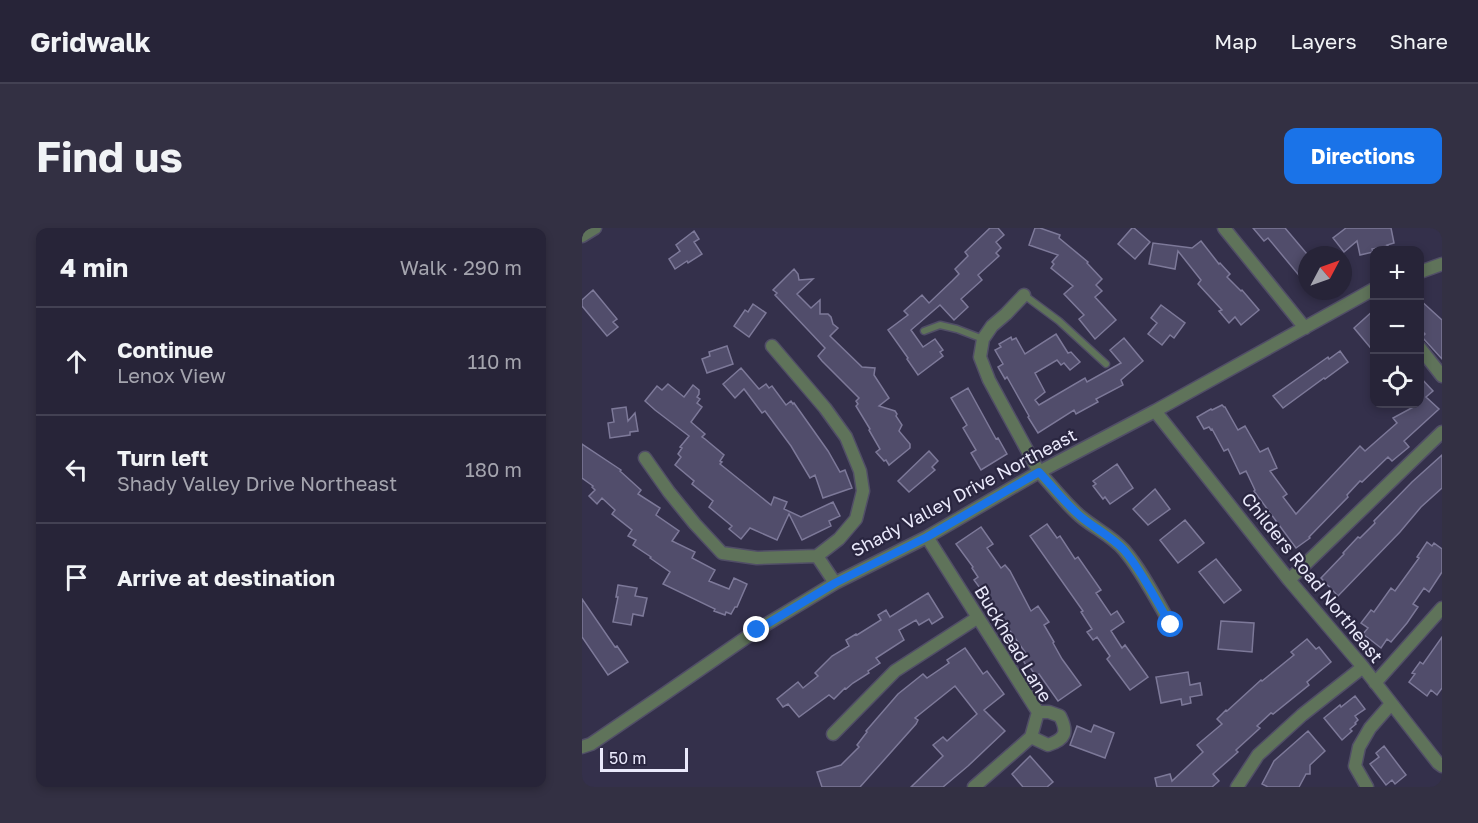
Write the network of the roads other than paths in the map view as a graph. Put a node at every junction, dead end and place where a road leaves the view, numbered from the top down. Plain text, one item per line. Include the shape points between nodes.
1 (595, 228) edge
2 (1224, 228) edge
3 (582, 236) edge
4 (1442, 264) edge
5 (1424, 270) edge
6 (1370, 292) edge
7 (1024, 295) joint
8 (1305, 328) junction
9 (924, 331) dead end
10 (983, 339) junction
11 (772, 346) dead end
12 (1424, 354) edge
13 (1106, 364) dead end
14 (1442, 376) edge
15 (1155, 411) junction
16 (1442, 432) edge
17 (645, 458) dead end
18 (1039, 472) junction
19 (927, 537) junction
20 (817, 556) junction
21 (1289, 580) junction
22 (835, 583) junction
23 (1442, 608) edge
24 (977, 618) junction
25 (1171, 625) dead end
26 (1363, 667) junction
27 (1375, 683) junction
28 (1391, 704) junction
29 (1038, 712) junction
30 (833, 734) dead end
31 (1031, 737) junction
32 (582, 747) edge
33 (1442, 766) edge
34 (974, 787) edge
35 (1236, 787) edge
36 (1367, 787) edge

1 - 3 street
2 - 8 street
4 - 5 street
6 - 8 street, Shady Valley Drive Northeast
7 - 10 street
7 - 13 lane
8 - 15 street, Shady Valley Drive Northeast
9 - 10 lane via 940,325
10 - 18 street via 980,357 989,380
11 - 20 street via 846,437 860,471 863,492 856,519
12 - 14 street
15 - 18 street, Shady Valley Drive Northeast
15 - 21 street, Childers Road Northeast
16 - 21 street
17 - 20 street via 722,553 757,558
18 - 19 street, Shady Valley Drive Northeast
18 - 25 street via 1082,518 1123,550
19 - 22 street, Shady Valley Drive Northeast
19 - 24 street, Buckhead Lane
20 - 22 street
21 - 26 street, Childers Road Northeast
22 - 32 street, Shady Valley Drive Northeast
23 - 27 street
24 - 29 street, Buckhead Lane
24 - 30 street via 895,671
26 - 27 street, Childers Road Northeast
26 - 35 street via 1258,755
27 - 28 street, Childers Road Northeast
28 - 33 street, Childers Road Northeast
28 - 36 street via 1359,747 1355,766
29 - 31 street, Buckhead Lane
29 - 31 street via 1060,716 1064,735 1048,745
31 - 34 street

